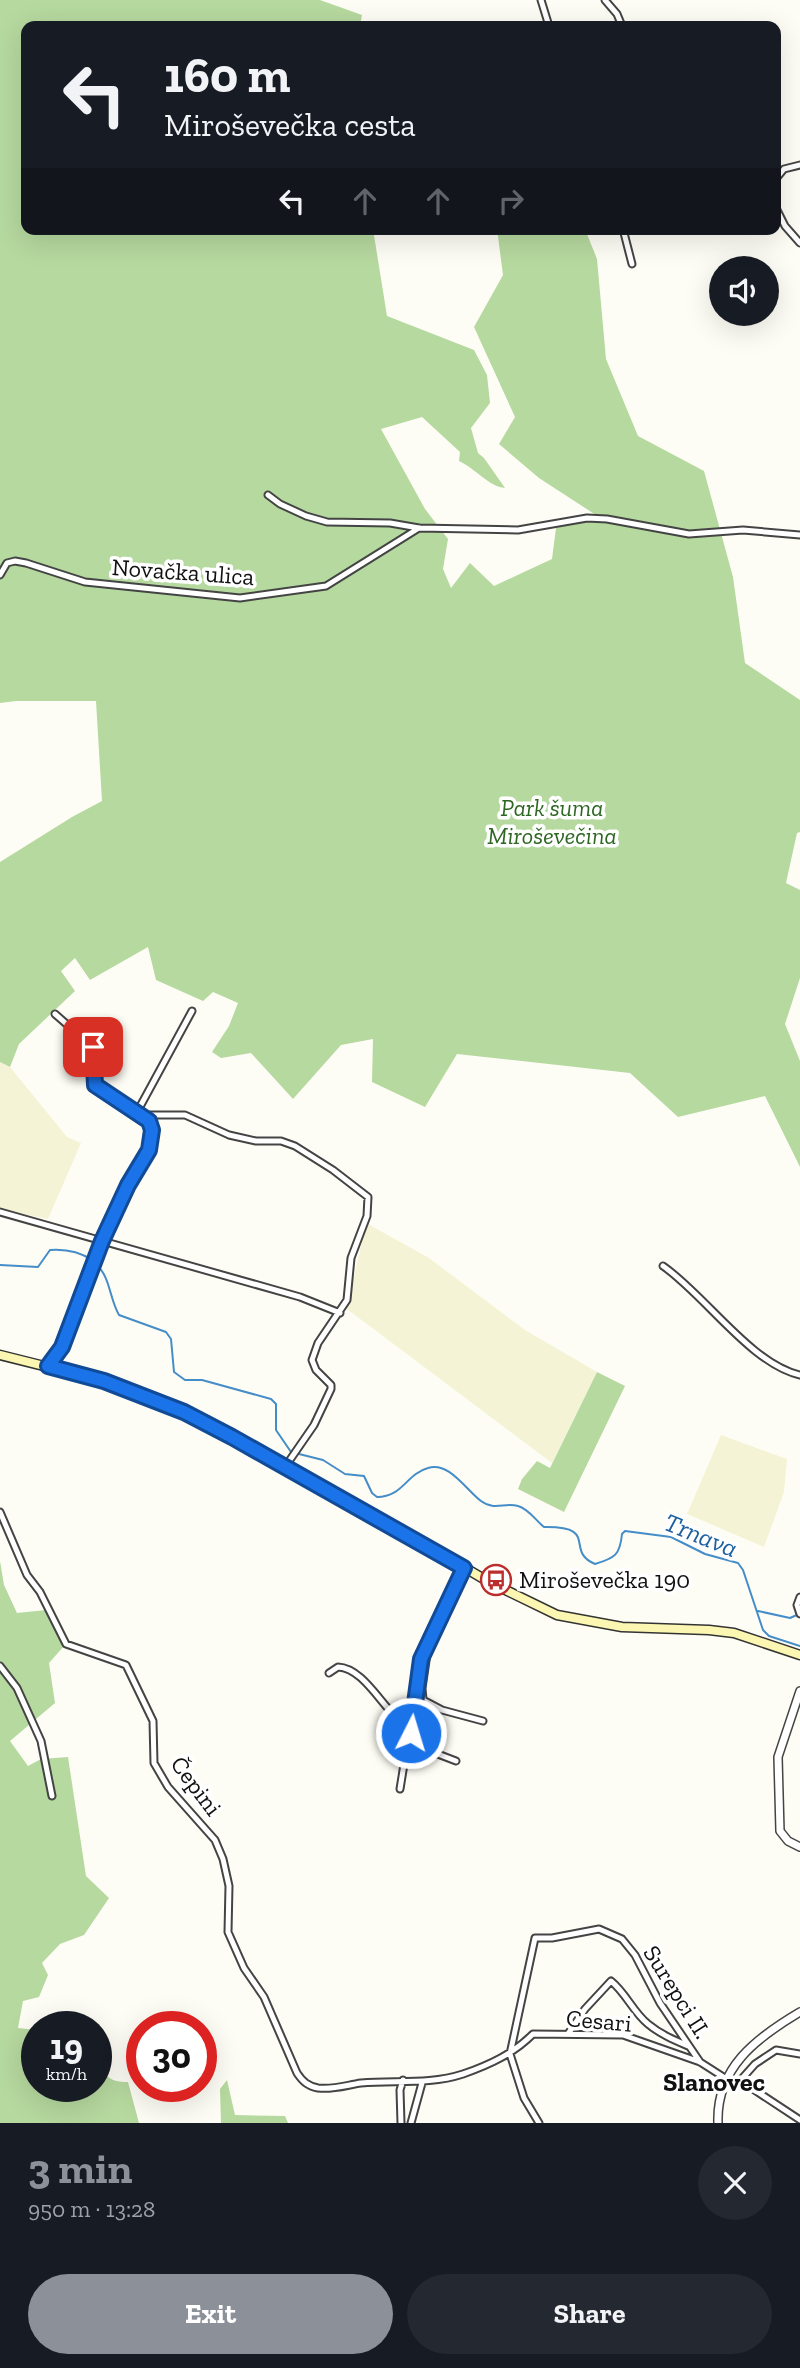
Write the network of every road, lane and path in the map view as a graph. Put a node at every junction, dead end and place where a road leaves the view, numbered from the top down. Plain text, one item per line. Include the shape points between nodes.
1 (541, 0) edge
2 (605, 0) edge
3 (547, 21) edge
4 (620, 21) edge
5 (800, 165) edge
6 (781, 173) edge
7 (781, 218) edge
8 (624, 235) edge
9 (800, 243) edge
10 (632, 264) dead end
11 (268, 495) dead end
12 (419, 528) junction
13 (800, 535) edge
14 (0, 560) edge
15 (7, 563) junction
16 (0, 575) edge
17 (192, 1010) dead end
18 (55, 1014) dead end
19 (136, 1114) junction
20 (145, 1119) junction
21 (0, 1212) edge
22 (102, 1241) junction
23 (663, 1266) dead end
24 (340, 1313) junction
25 (0, 1355) edge
26 (48, 1366) junction
27 (800, 1375) edge
28 (285, 1467) junction
29 (0, 1512) edge
30 (464, 1568) junction
31 (800, 1597) edge
32 (799, 1613) edge
33 (428, 1647) junction
34 (800, 1656) edge
35 (0, 1666) edge
36 (329, 1674) dead end
37 (800, 1691) edge
38 (483, 1721) dead end
39 (412, 1729) junction
40 (408, 1743) junction
41 (456, 1761) dead end
42 (400, 1789) dead end
43 (52, 1796) dead end
44 (800, 1847) edge
45 (800, 2012) edge
46 (568, 2034) junction
47 (691, 2048) junction
48 (510, 2054) junction
49 (800, 2054) edge
50 (700, 2062) junction
51 (725, 2078) junction
52 (403, 2080) junction
53 (303, 2082) joint
54 (422, 2083) junction
55 (738, 2083) junction
56 (800, 2120) edge
57 (401, 2123) edge
58 (411, 2123) edge
59 (539, 2123) edge
60 (718, 2123) edge

1 - 3 street
2 - 4 street
5 - 6 street
7 - 9 street
8 - 10 street
11 - 12 street via 327,522
12 - 13 street via 517,530 569,520 607,519 689,534 743,530
12 - 15 street, Novačka ulica via 327,586 240,598 85,582 26,563
14 - 15 street, Novačka ulica
15 - 16 street
17 - 19 street
18 - 19 street via 93,1047 95,1085
19 - 20 street
20 - 22 street via 152,1130 149,1150
20 - 24 street via 185,1115 229,1135 288,1144 368,1198 367,1216 351,1258 347,1300
21 - 22 street
22 - 24 street via 300,1297
22 - 26 street via 62,1347
23 - 27 street via 752,1347 783,1370
24 - 28 street via 318,1343 312,1360 331,1389 314,1425
25 - 26 main road
26 - 28 main road via 104,1381 184,1412
28 - 30 main road
29 - 53 street, Čepini via 27,1575 66,1644 125,1665 153,1721 155,1763 168,1787 215,1840 229,1886 228,1931
30 - 33 street
30 - 34 main road via 556,1615 622,1627 734,1633
31 - 32 street
33 - 38 street via 424,1700
33 - 39 street via 421,1659
35 - 43 street via 17,1688 41,1741
36 - 39 street via 338,1667 346,1668
37 - 44 street via 778,1757 780,1831
39 - 40 street
40 - 41 street
40 - 42 street
45 - 51 street via 761,2039
46 - 47 street via 611,1981 647,2023
46 - 48 street, Cesari via 533,2034
46 - 50 street, Cesari via 622,2035
47 - 48 street, Surepci II. via 635,1955 622,1939 599,1929 535,1938
47 - 50 street, Surepci II.
48 - 54 street, Cesari via 463,2074
48 - 59 street via 524,2098
49 - 55 street via 776,2050
50 - 51 street, Cesari
51 - 55 street, Cesari
51 - 60 street
52 - 53 street, Cesari via 332,2088
52 - 54 street, Cesari
52 - 57 street
54 - 58 street
55 - 56 street, Cesari

